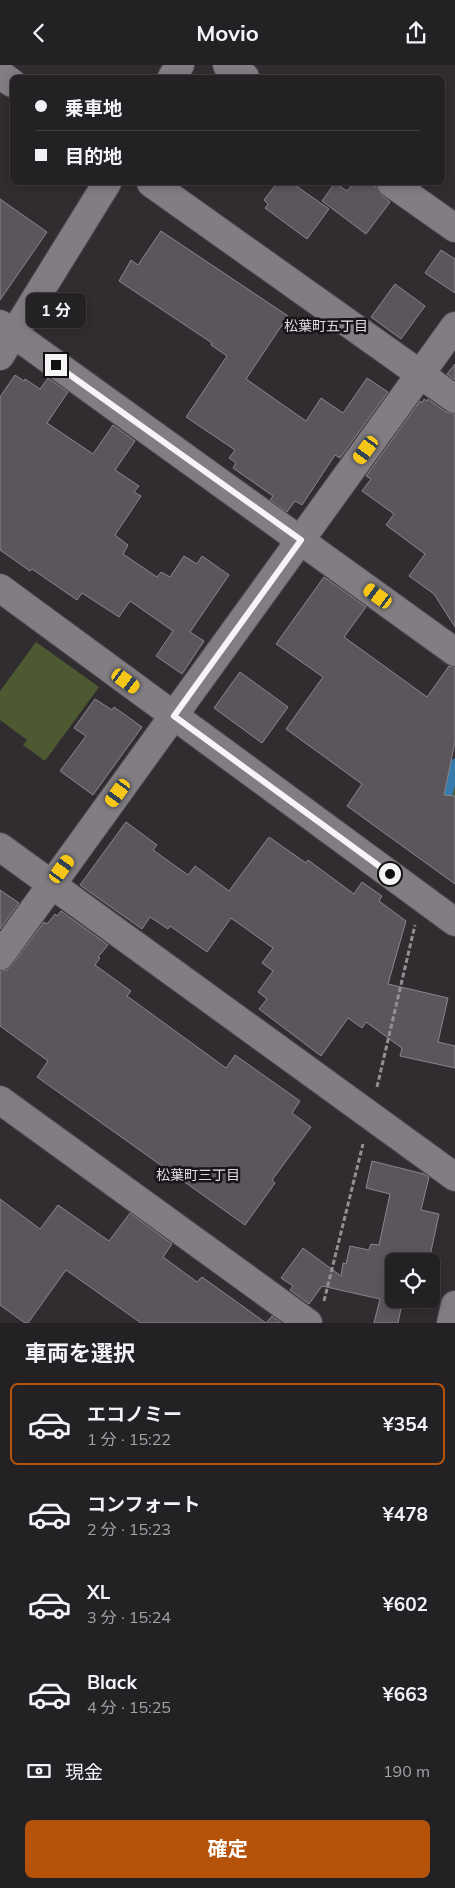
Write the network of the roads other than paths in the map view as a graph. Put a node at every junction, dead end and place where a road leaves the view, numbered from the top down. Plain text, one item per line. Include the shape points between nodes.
1 (227, 65) edge
2 (0, 73) edge
3 (242, 75) edge
4 (10, 81) edge
5 (106, 185) edge
6 (154, 185) edge
7 (394, 185) edge
8 (455, 228) edge
9 (455, 326) edge
10 (5, 338) edge
11 (420, 375) junction
12 (455, 399) edge
13 (301, 540) junction
14 (0, 588) edge
15 (455, 652) edge
16 (174, 716) junction
17 (0, 847) edge
18 (52, 884) junction
19 (455, 922) edge
20 (0, 956) edge
21 (0, 1100) edge
22 (455, 1177) edge
23 (455, 1305) edge
24 (308, 1323) edge
25 (450, 1323) edge

1 - 3 street
2 - 4 street
5 - 10 street
6 - 11 street
7 - 8 street
9 - 11 street
10 - 13 street
11 - 12 street
11 - 13 street
13 - 15 street
13 - 16 street
14 - 16 street
16 - 18 street
16 - 19 street
17 - 18 street
18 - 20 street
18 - 22 street
21 - 24 street
23 - 25 street

